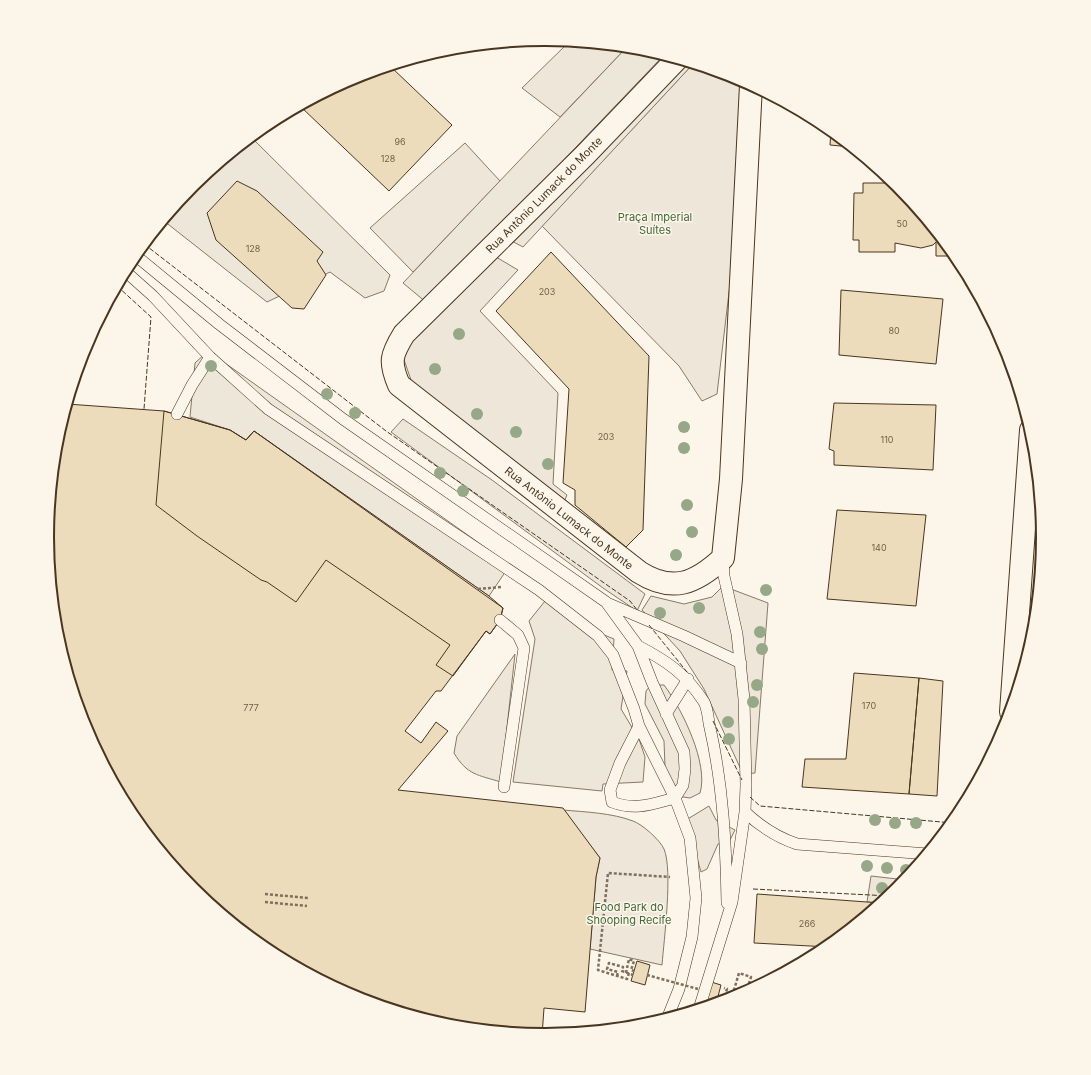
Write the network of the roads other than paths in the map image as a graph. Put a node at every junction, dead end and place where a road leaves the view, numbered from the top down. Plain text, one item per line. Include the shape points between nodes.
1 (673, 63) edge
2 (751, 91) edge
3 (140, 259) edge
4 (130, 275) edge
5 (210, 357) junction
6 (177, 414) dead end
7 (1029, 451) edge
8 (723, 558) junction
9 (606, 602) junction
10 (500, 620) dead end
11 (638, 646) junction
12 (740, 664) junction
13 (688, 680) junction
14 (1013, 690) edge
15 (666, 714) junction
16 (639, 726) junction
17 (504, 787) dead end
18 (675, 798) junction
19 (745, 812) junction
20 (922, 854) edge
21 (727, 920) junction
22 (701, 1004) edge
23 (669, 1013) edge

1 - 8 street, Rua Antônio Lumack do Monte via 419,318 404,334 395,349 392,362 399,385 651,580 670,585 693,580
2 - 8 street via 731,479
3 - 9 lane via 219,324 343,419
4 - 5 lane via 153,296
5 - 6 lane
5 - 16 lane via 268,410 527,582 598,636 613,656
7 - 14 street
8 - 12 lane
9 - 11 lane
9 - 12 lane
10 - 17 lane via 518,635 524,648
11 - 13 lane via 663,659
11 - 15 lane
12 - 19 lane via 744,699
13 - 15 lane
13 - 21 lane via 705,704 716,754 727,880
15 - 18 lane via 684,752 683,785
16 - 18 lane
16 - 18 lane via 620,763 610,790 612,802 626,807 640,807
18 - 23 lane via 690,838 696,898 692,937 679,989
19 - 20 lane via 778,837 797,844
19 - 21 lane via 736,881
21 - 22 lane

